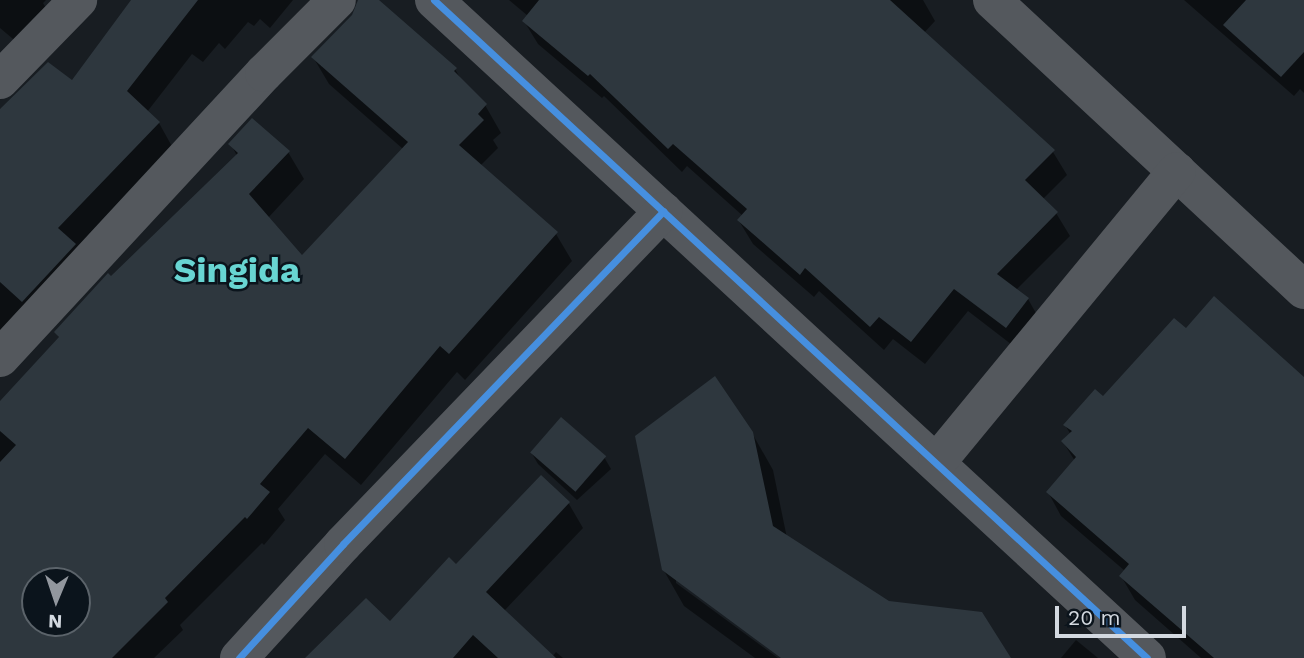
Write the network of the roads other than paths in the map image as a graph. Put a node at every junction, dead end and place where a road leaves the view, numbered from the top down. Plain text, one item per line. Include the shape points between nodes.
1 (78, 0) edge
2 (337, 0) edge
3 (434, 0) edge
4 (992, 0) edge
5 (0, 80) edge
6 (1177, 171) junction
7 (663, 211) junction
8 (1304, 290) edge
9 (0, 358) edge
10 (937, 462) junction
11 (239, 658) edge
12 (1147, 658) edge

1 - 5 street
2 - 9 street
3 - 7 street
4 - 6 street
6 - 8 street
6 - 10 street
7 - 10 street
7 - 11 street
10 - 12 street

